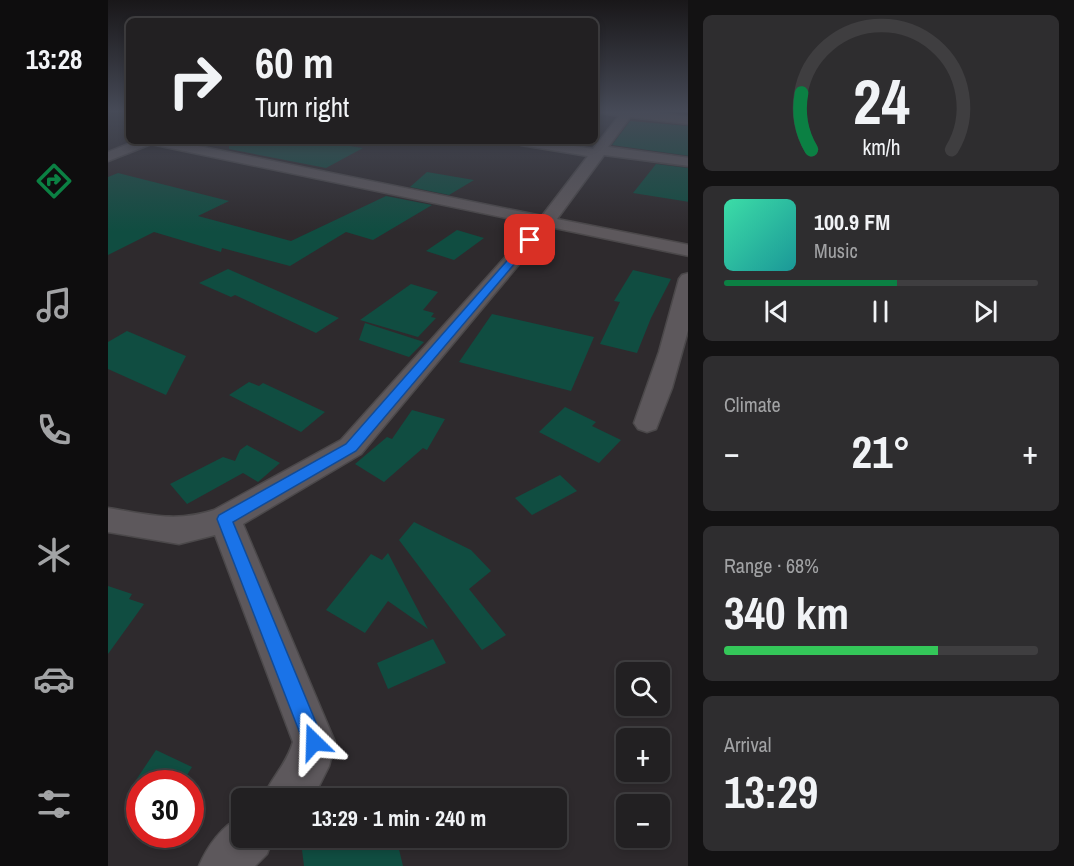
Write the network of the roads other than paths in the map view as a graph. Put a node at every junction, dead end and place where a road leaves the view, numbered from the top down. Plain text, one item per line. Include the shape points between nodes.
1 (124, 150) edge
2 (200, 150) edge
3 (588, 150) edge
4 (599, 152) junction
5 (108, 157) edge
6 (688, 162) edge
7 (545, 223) junction
8 (688, 250) edge
9 (688, 279) edge
10 (647, 423) dead end
11 (225, 519) junction
12 (108, 520) edge
13 (294, 788) edge
14 (240, 848) edge
15 (224, 866) edge

1 - 5 street
2 - 7 street
3 - 4 street
4 - 6 street
4 - 7 street
7 - 8 street
7 - 11 street via 351,447
9 - 10 street via 676,335
11 - 12 street via 179,531
11 - 13 street via 314,742 303,778
14 - 15 street

